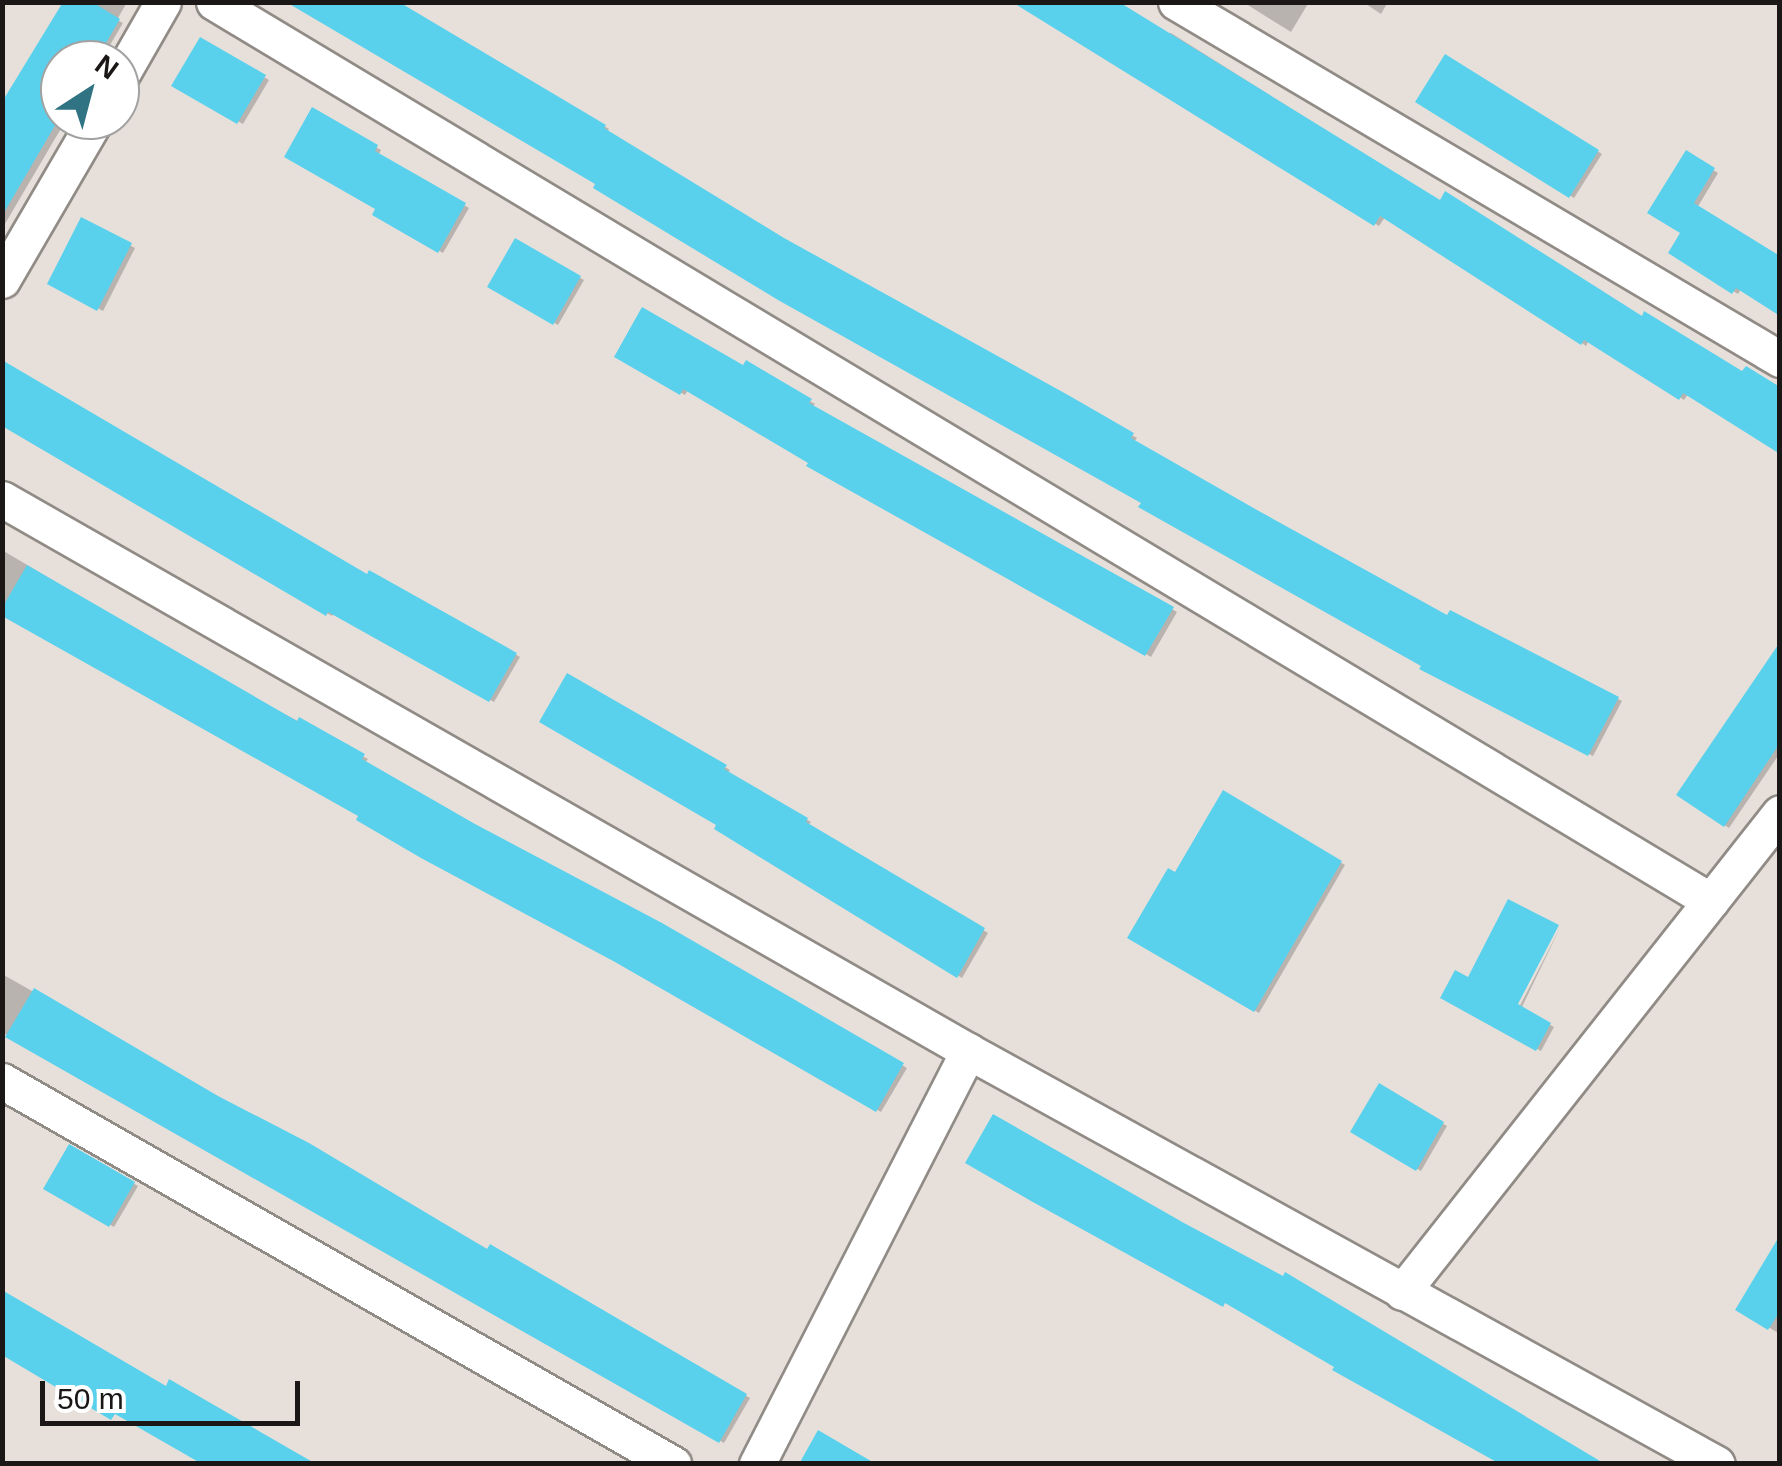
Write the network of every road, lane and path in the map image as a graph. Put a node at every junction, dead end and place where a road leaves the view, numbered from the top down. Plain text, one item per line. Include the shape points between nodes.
1 (163, 2) edge
2 (214, 2) edge
3 (1176, 2) edge
4 (140, 42) edge
5 (83, 140) edge
6 (2, 280) edge
7 (1780, 359) edge
8 (2, 499) edge
9 (1780, 813) edge
10 (1711, 900) junction
11 (968, 1051) junction
12 (2, 1081) edge
13 (1402, 1292) junction
14 (674, 1464) edge
15 (757, 1464) edge
16 (1717, 1464) edge

1 - 4 street
2 - 10 street
3 - 7 street
5 - 6 street
8 - 11 street
9 - 10 street
10 - 13 street
11 - 13 street
11 - 15 street
12 - 14 street
13 - 16 street

